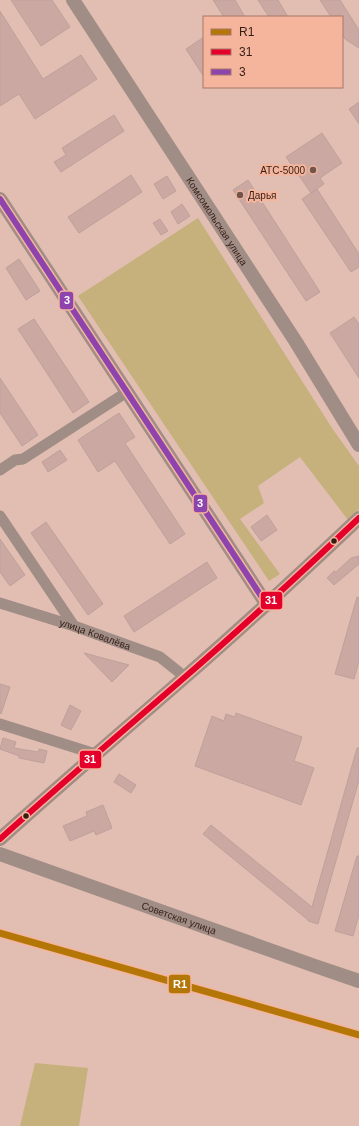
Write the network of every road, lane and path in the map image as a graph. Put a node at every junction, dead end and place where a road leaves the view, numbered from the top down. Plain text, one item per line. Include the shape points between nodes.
1 (73, 0) edge
2 (0, 199) edge
3 (127, 392) junction
4 (359, 445) edge
5 (0, 470) edge
6 (0, 516) edge
7 (359, 518) edge
8 (0, 603) edge
9 (267, 605) junction
10 (74, 626) junction
11 (185, 677) junction
12 (0, 724) edge
13 (95, 754) junction
14 (0, 839) edge
15 (0, 854) edge
16 (359, 981) edge

1 - 4 street, Комсомольская улица via 296,342
2 - 3 street
3 - 5 street via 23,460 15,460
3 - 9 street
6 - 10 street
7 - 9 street
8 - 10 street, улица Ковалёва
9 - 11 street
10 - 11 street, улица Ковалёва via 160,657
11 - 13 street
12 - 13 street
13 - 14 street
15 - 16 street, Советская улица

